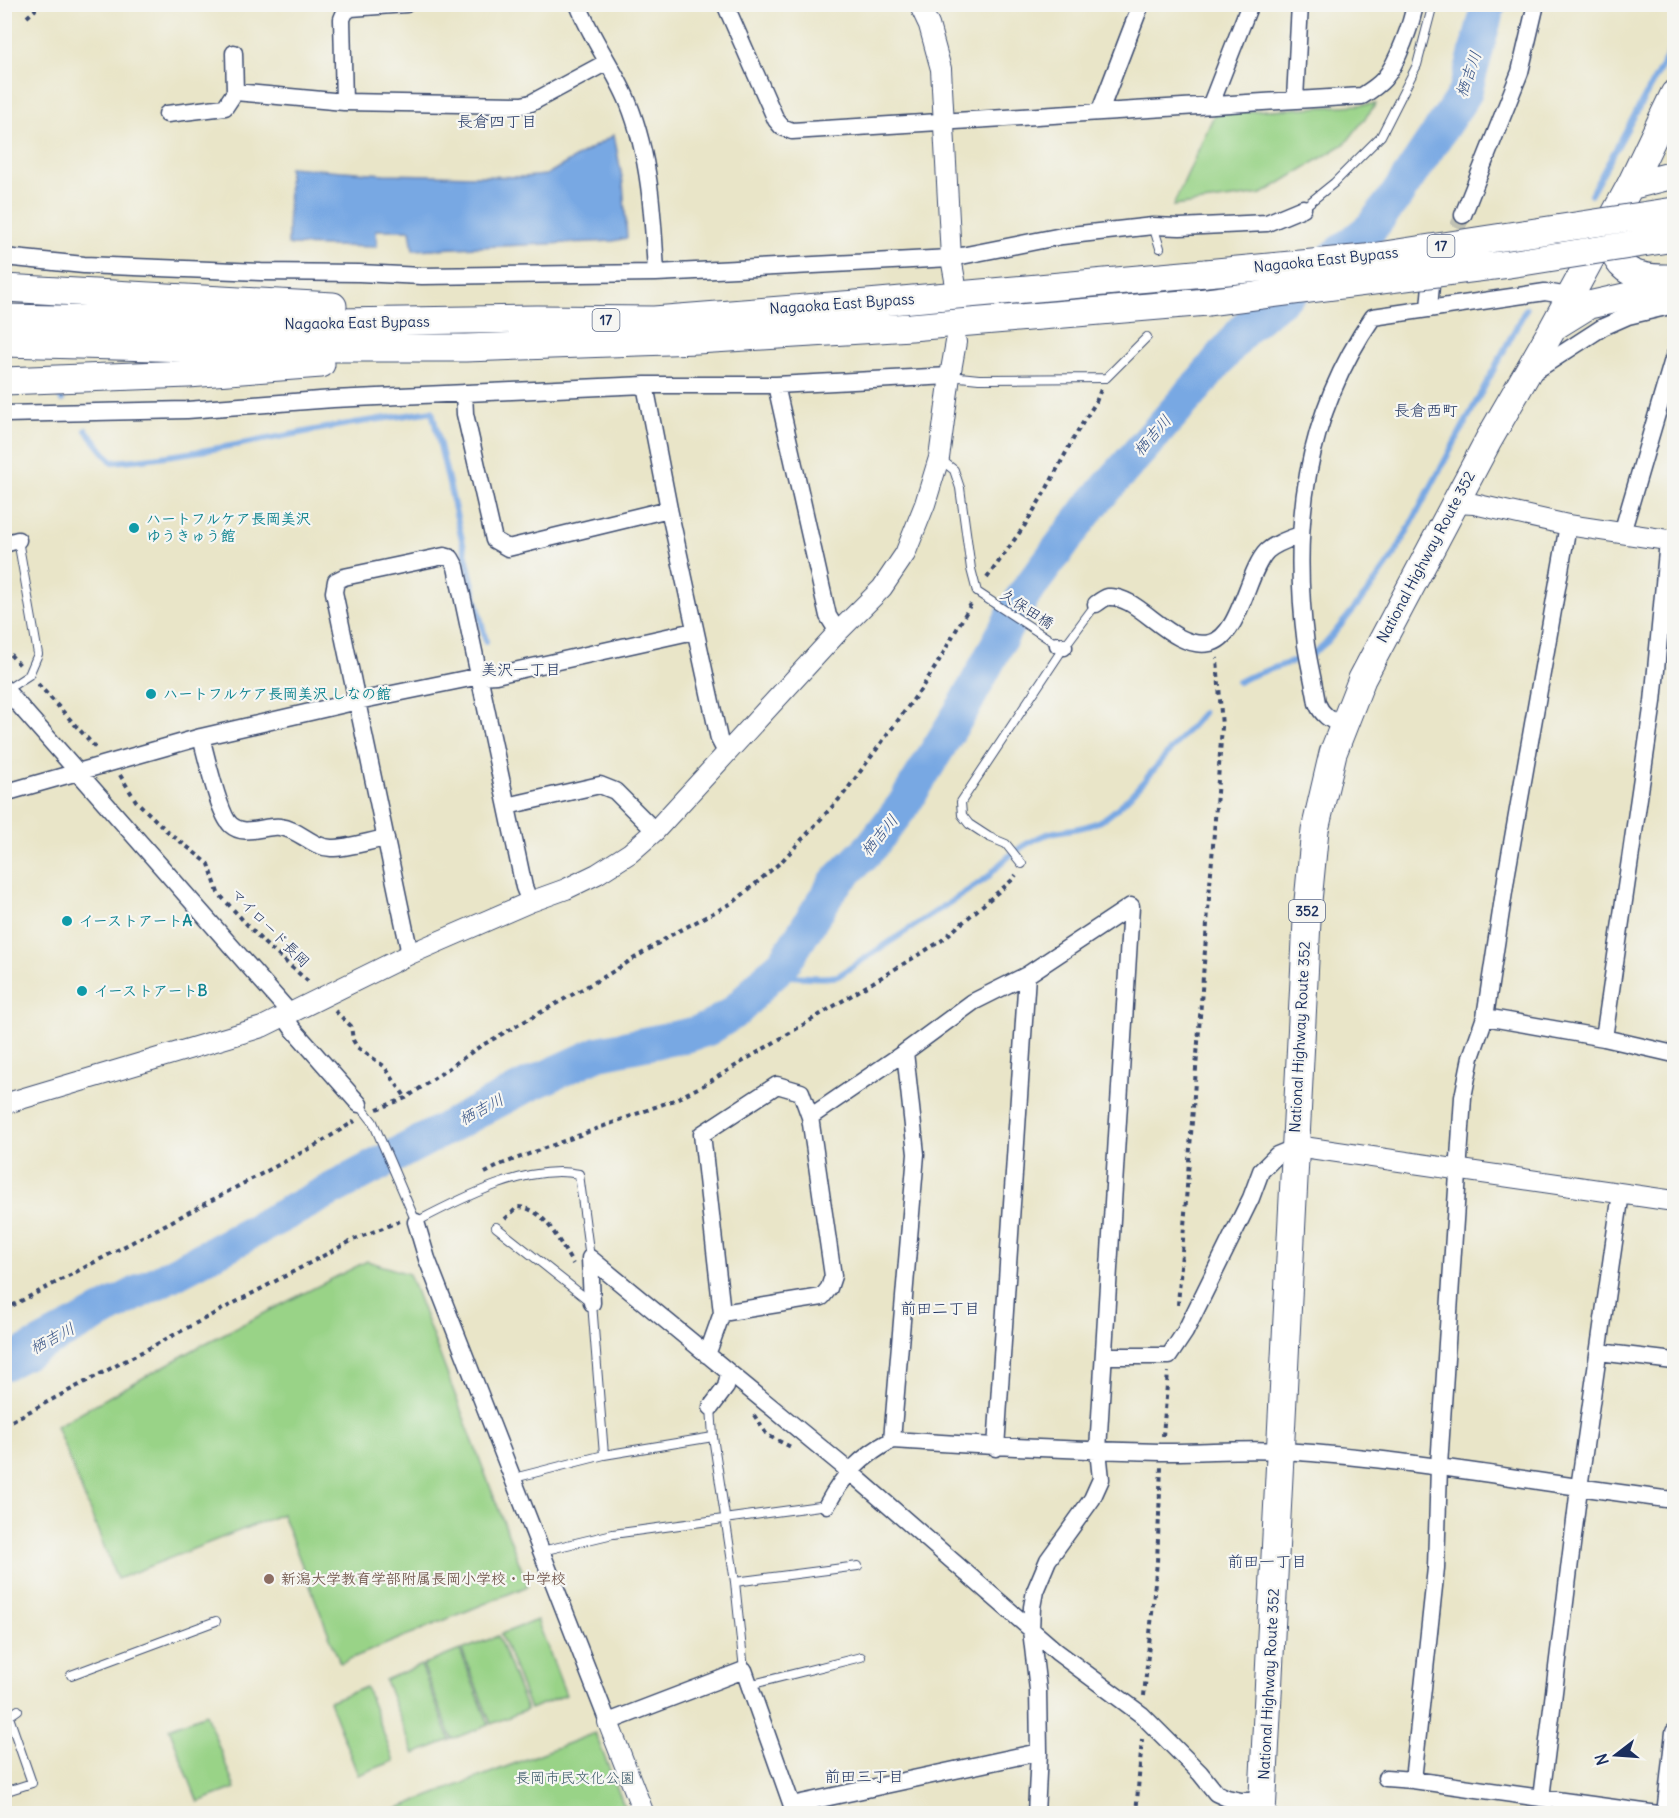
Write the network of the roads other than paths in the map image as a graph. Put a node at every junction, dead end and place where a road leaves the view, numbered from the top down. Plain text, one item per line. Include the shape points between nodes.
1 (406, 4) edge
2 (578, 4) edge
3 (724, 4) edge
4 (919, 4) edge
5 (1141, 4) edge
6 (1250, 4) edge
7 (1300, 4) edge
8 (1415, 4) edge
9 (1433, 4) edge
10 (1536, 4) edge
11 (234, 53) dead end
12 (608, 62) junction
13 (235, 92) junction
14 (1674, 94) edge
15 (1295, 99) junction
16 (344, 102) junction
17 (1211, 104) junction
18 (1100, 111) junction
19 (167, 114) dead end
20 (944, 123) junction
21 (1674, 175) edge
22 (1630, 186) junction
23 (1303, 208) joint
24 (1674, 211) edge
25 (1614, 212) junction
26 (1463, 215) tunnel mouth
27 (1153, 226) junction
28 (1674, 238) edge
29 (1160, 248) dead end
30 (4, 257) edge
31 (951, 258) junction
32 (656, 273) junction
33 (1674, 278) edge
34 (955, 280) dead end
35 (1431, 285) dead end
36 (1674, 286) edge
37 (4, 288) edge
38 (1569, 296) junction
39 (1674, 305) edge
40 (1429, 308) junction
41 (779, 309) junction
42 (4, 318) edge
43 (1553, 328) junction
44 (1147, 337) dead end
45 (957, 342) dead end
46 (4, 344) edge
47 (465, 348) junction
48 (1674, 356) edge
49 (950, 376) junction
50 (1524, 379) junction
51 (4, 381) edge
52 (645, 385) junction
53 (776, 385) junction
54 (464, 393) junction
55 (4, 414) edge
56 (939, 458) junction
57 (1456, 502) junction
58 (669, 509) junction
59 (1568, 525) junction
60 (1622, 533) junction
61 (1300, 535) junction
62 (1671, 541) edge
63 (11, 542) edge
64 (1096, 604) joint
65 (694, 631) junction
66 (838, 632) junction
67 (1061, 646) junction
68 (480, 676) junction
69 (5, 689) edge
70 (358, 701) junction
71 (1343, 726) junction
72 (201, 737) junction
73 (727, 754) junction
74 (79, 771) junction
75 (4, 793) edge
76 (507, 806) junction
77 (655, 831) junction
78 (386, 838) junction
79 (1022, 864) road end
80 (530, 902) junction
81 (410, 954) junction
82 (1027, 975) junction
83 (287, 1014) junction
84 (1485, 1017) junction
85 (1604, 1038) junction
86 (905, 1052) junction
87 (1674, 1054) edge
88 (4, 1104) edge
89 (358, 1112) joint
90 (810, 1117) junction
91 (1294, 1148) junction
92 (1458, 1169) junction
93 (1621, 1193) junction
94 (1674, 1201) edge
95 (410, 1215) junction
96 (496, 1227) dead end
97 (590, 1258) junction
98 (592, 1303) junction
99 (722, 1313) junction
100 (1599, 1352) junction
101 (707, 1355) junction
102 (1104, 1356) junction
103 (1674, 1361) edge
104 (729, 1373) junction
105 (711, 1407) joint
106 (713, 1437) junction
107 (892, 1440) junction
108 (996, 1448) junction
109 (1098, 1450) junction
110 (1280, 1451) junction
111 (604, 1455) junction
112 (1439, 1466) junction
113 (849, 1472) junction
114 (514, 1478) junction
115 (1579, 1488) junction
116 (1674, 1500) edge
117 (827, 1504) joint
118 (726, 1518) junction
119 (542, 1551) junction
120 (858, 1566) dead end
121 (735, 1582) junction
122 (216, 1621) dead end
123 (1031, 1629) junction
124 (861, 1657) dead end
125 (71, 1675) dead end
126 (747, 1678) junction
127 (18, 1710) dead end
128 (7, 1718) edge
129 (608, 1722) junction
130 (1674, 1732) edge
131 (1039, 1752) junction
132 (1386, 1778) dead end
133 (1413, 1780) junction
134 (4, 1792) edge
135 (1541, 1798) junction
136 (1263, 1807) edge
137 (794, 1809) edge
138 (644, 1814) edge
139 (1036, 1814) edge
140 (1658, 1814) edge
141 (1665, 1814) edge

1 - 16 street via 351,8 345,12
2 - 12 street
3 - 20 street via 770,110 782,127 792,131
4 - 20 street via 941,69
5 - 18 street
6 - 17 street
7 - 15 street
8 - 15 street via 1413,20 1387,76 1377,86 1362,96
9 - 23 lane via 1417,65 1382,136
10 - 26 street via 1520,72
11 - 13 street
12 - 16 street via 522,105
12 - 32 street via 640,135 654,227
13 - 16 street
13 - 19 street via 225,108
14 - 22 highway, National Highway Route 352 / 352
15 - 17 street
17 - 18 street
18 - 20 street
20 - 31 street
21 - 22 highway
22 - 25 highway, National Highway Route 352 / 352
23 - 27 street via 1267,223
24 - 41 highway, Nagaoka East Bypass / 17, bridge via 1365,258
25 - 33 highway via 1612,246 1619,263 1644,278
25 - 38 highway, National Highway Route 352 / 352
27 - 29 lane
27 - 31 street via 1062,236
28 - 47 highway, Nagaoka East Bypass / 17, bridge via 1509,264 1207,302 829,332
30 - 32 street via 84,265 422,276
31 - 32 street
31 - 34 street
35 - 40 street
36 - 43 highway via 1589,304
37 - 41 highway, 17 via 363,307
38 - 40 street via 1545,292
38 - 43 highway, National Highway Route 352 / 352
39 - 50 street via 1628,316 1603,327
40 - 61 street via 1373,317 1350,351 1328,399 1316,443 1307,477
41 - 42 highway, Nagaoka East Bypass / 17 via 654,320 273,323
43 - 50 highway, National Highway Route 352 / 352
44 - 49 lane via 1106,378
45 - 49 street
46 - 47 highway, Nagaoka East Bypass / 17
47 - 51 highway, 17 via 188,375
48 - 60 street
49 - 53 street
49 - 56 street
50 - 57 highway, National Highway Route 352 / 352
52 - 53 street
52 - 54 street
52 - 58 street
53 - 66 street via 828,616
54 - 55 street via 188,410
54 - 58 street via 465,414 494,540 508,548
56 - 66 street via 905,554 882,588
56 - 67 lane, 久保田橋 via 954,470 960,488 971,569 979,594
57 - 59 street
57 - 71 highway, National Highway Route 352 / 352 via 1383,637
58 - 65 street
59 - 60 street
59 - 84 street
60 - 62 street
61 - 64 street via 1265,553 1232,622 1217,642 1200,645 1184,640 1120,599 1106,597
61 - 71 street via 1306,647 1320,711
62 - 85 street via 1653,702
63 - 69 lane via 38,654 29,675
64 - 67 lane
65 - 68 street
65 - 73 street via 719,739
66 - 73 street
67 - 79 lane via 961,802 962,814 969,824 1006,844
68 - 70 street
68 - 70 street via 456,567 451,558 433,558 336,581 334,592
68 - 76 street
69 - 74 street
70 - 72 street
70 - 78 street
71 - 91 highway, National Highway Route 352 / 352 via 1315,830
72 - 74 street
72 - 78 street via 231,826 241,830 288,828 315,844 334,848
73 - 77 street
74 - 75 street
74 - 83 street
76 - 77 street via 600,785 615,791
76 - 80 street
77 - 80 street via 597,874
78 - 81 street
80 - 81 street
81 - 83 street
82 - 86 street via 973,1002
82 - 102 street via 1131,906
82 - 108 street
83 - 88 street via 262,1027
83 - 89 street via 293,1029
84 - 85 street
84 - 92 street via 1462,1097
85 - 87 street
86 - 90 street
86 - 107 street via 916,1154
89 - 95 lane via 373,1122
90 - 99 street via 833,1276 829,1288 822,1297
90 - 99 street via 801,1092 777,1085 702,1134
91 - 92 street
91 - 102 street via 1276,1155 1261,1171 1185,1332 1171,1352
91 - 110 highway, National Highway Route 352 / 352
92 - 93 street
92 - 112 street
93 - 94 street
93 - 100 street
95 - 97 lane via 495,1185 540,1174 579,1174
95 - 114 street
96 - 98 lane
97 - 98 street
97 - 101 street
98 - 111 lane
99 - 101 street
100 - 103 street
100 - 115 street
101 - 104 street
102 - 109 street
104 - 105 street via 726,1387
104 - 113 street
105 - 106 lane
106 - 111 lane
106 - 118 lane
107 - 108 street
107 - 113 street
108 - 109 street
109 - 110 street
109 - 123 street via 1101,1479 1092,1499 1048,1560 1035,1590
110 - 112 street
110 - 136 highway, National Highway Route 352 / 352
111 - 114 lane
112 - 115 street
112 - 133 street via 1436,1568
113 - 117 street
113 - 123 street
114 - 119 street
115 - 116 street
115 - 135 street
117 - 118 lane
118 - 119 lane via 613,1534
118 - 121 lane
119 - 129 street
120 - 121 lane
121 - 126 lane
122 - 125 lane
123 - 131 street via 1038,1690
123 - 136 street via 1142,1715 1216,1793
124 - 126 lane
126 - 129 street
126 - 137 street
127 - 128 lane
128 - 134 lane via 32,1783
129 - 138 street
130 - 141 street
131 - 137 street
131 - 139 street
132 - 133 street
133 - 135 street
135 - 140 street

